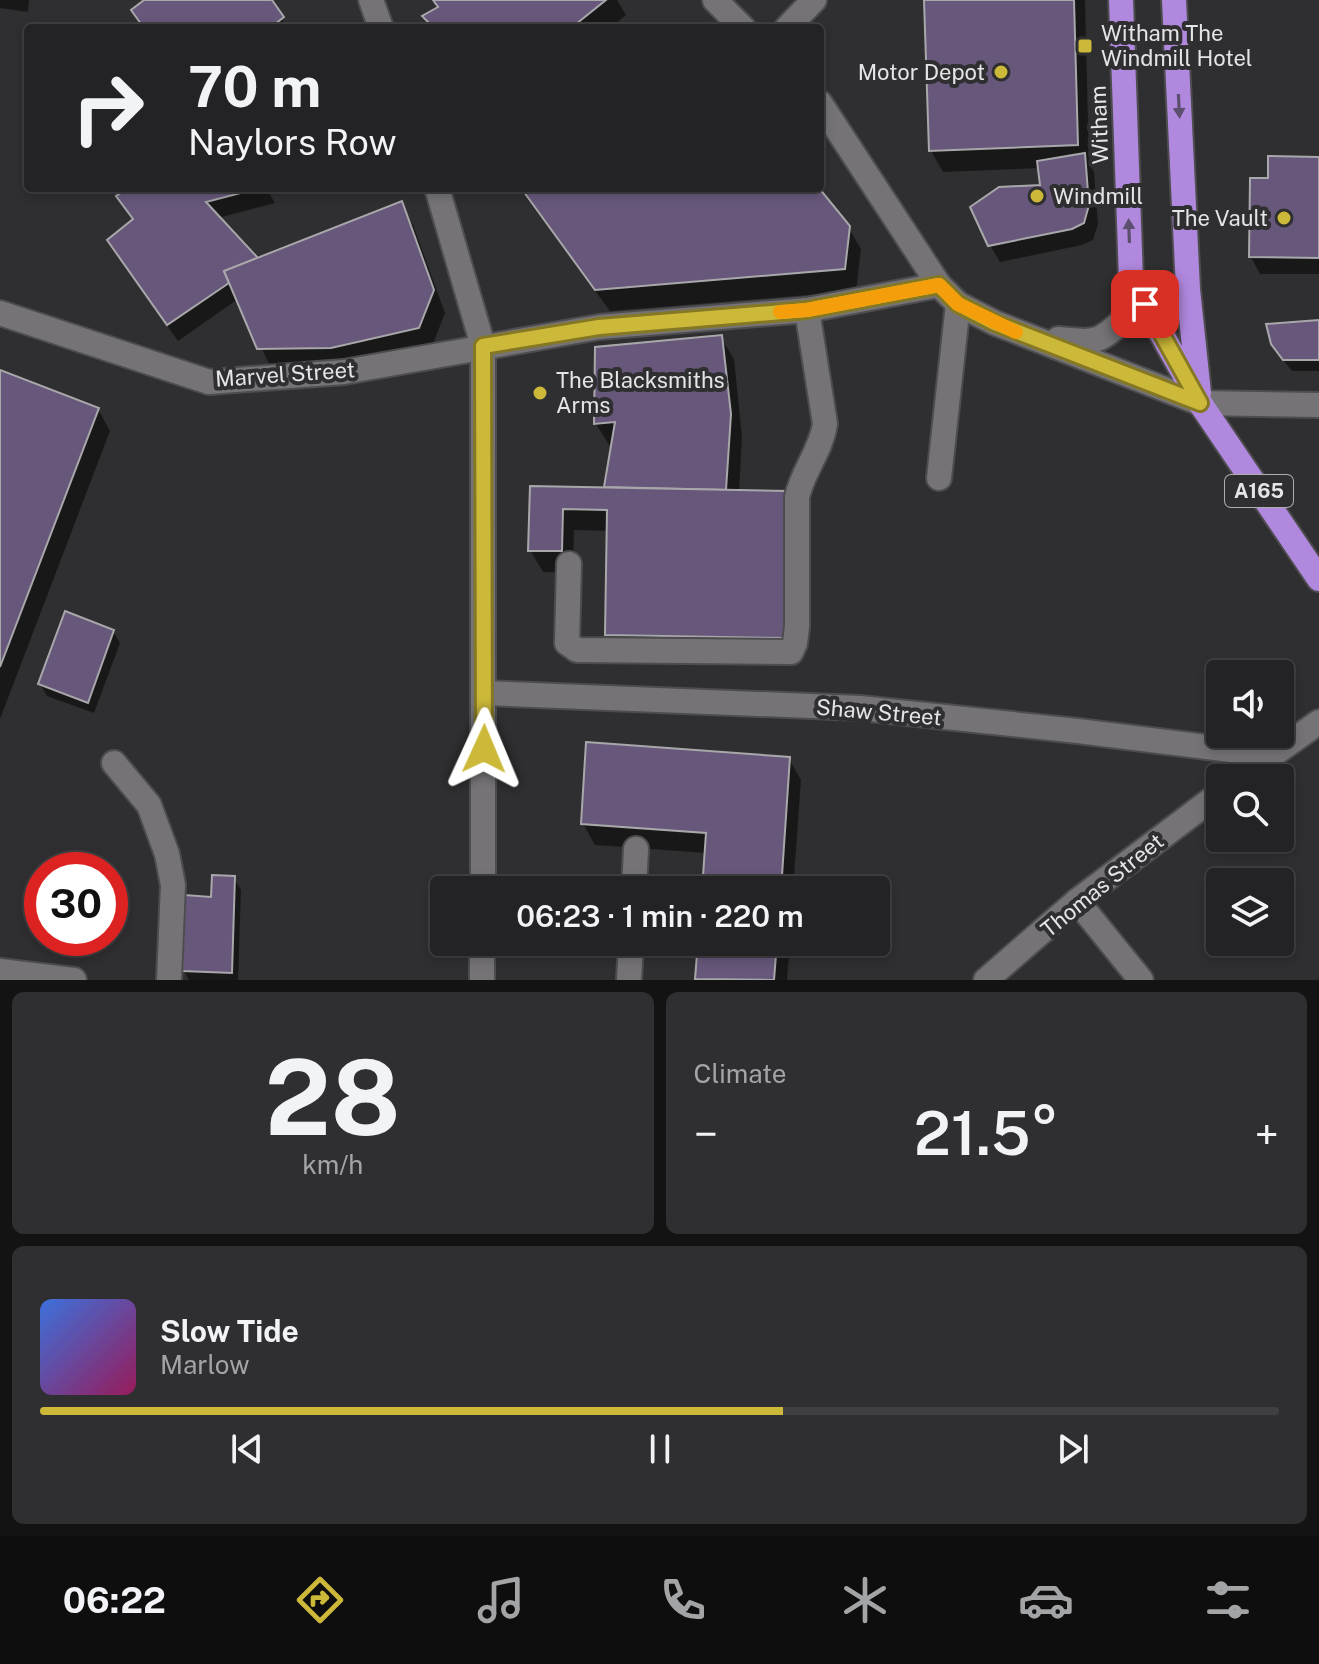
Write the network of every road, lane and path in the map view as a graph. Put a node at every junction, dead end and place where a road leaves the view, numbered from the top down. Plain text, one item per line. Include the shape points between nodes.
1 (371, 0) edge
2 (715, 0) edge
3 (814, 0) edge
4 (1121, 0) edge
5 (1174, 0) edge
6 (380, 24) edge
7 (739, 24) edge
8 (791, 24) edge
9 (824, 109) edge
10 (438, 192) edge
11 (1131, 279) junction
12 (939, 285) junction
13 (958, 304) junction
14 (807, 310) junction
15 (0, 313) edge
16 (1023, 335) junction
17 (483, 346) junction
18 (1200, 403) junction
19 (1319, 405) edge
20 (939, 478) dead end
21 (569, 564) dead end
22 (1319, 579) edge
23 (485, 693) junction
24 (1319, 722) edge
25 (1271, 755) junction
26 (114, 763) dead end
27 (1259, 764) edge
28 (1206, 804) edge
29 (636, 849) dead end
30 (483, 876) edge
31 (635, 876) edge
32 (1077, 901) junction
33 (482, 956) edge
34 (630, 956) edge
35 (0, 971) edge
36 (74, 980) edge
37 (169, 980) edge
38 (482, 980) edge
39 (629, 980) edge
40 (986, 980) edge
41 (1141, 980) edge

1 - 6 street
2 - 7 street
3 - 8 street
11 -> 4 highway, Witham / A165
5 -> 18 highway, A165 via 1188,289
9 - 12 street
10 - 17 street
11 - 16 street via 1129,315 1093,342
11 - 18 highway, Witham / A165
12 - 13 street
12 - 14 street, Marvel Street
13 - 16 street
13 - 20 street
14 - 17 street, Marvel Street via 599,327
14 - 21 street via 825,424 822,443 797,497 797,626 791,652 577,650 567,643
15 - 17 street, Marvel Street via 209,382 344,372
16 - 18 street
17 - 23 street
18 - 19 street
18 - 22 highway, A165
23 - 25 street, Shaw Street via 860,708
23 - 30 street
24 - 25 street
25 - 27 street
26 - 37 street via 149,805 167,854 173,885
28 - 32 street, Thomas Street
29 - 31 street
32 - 40 street, Thomas Street
32 - 41 street
33 - 38 street
34 - 39 street
35 - 36 street

